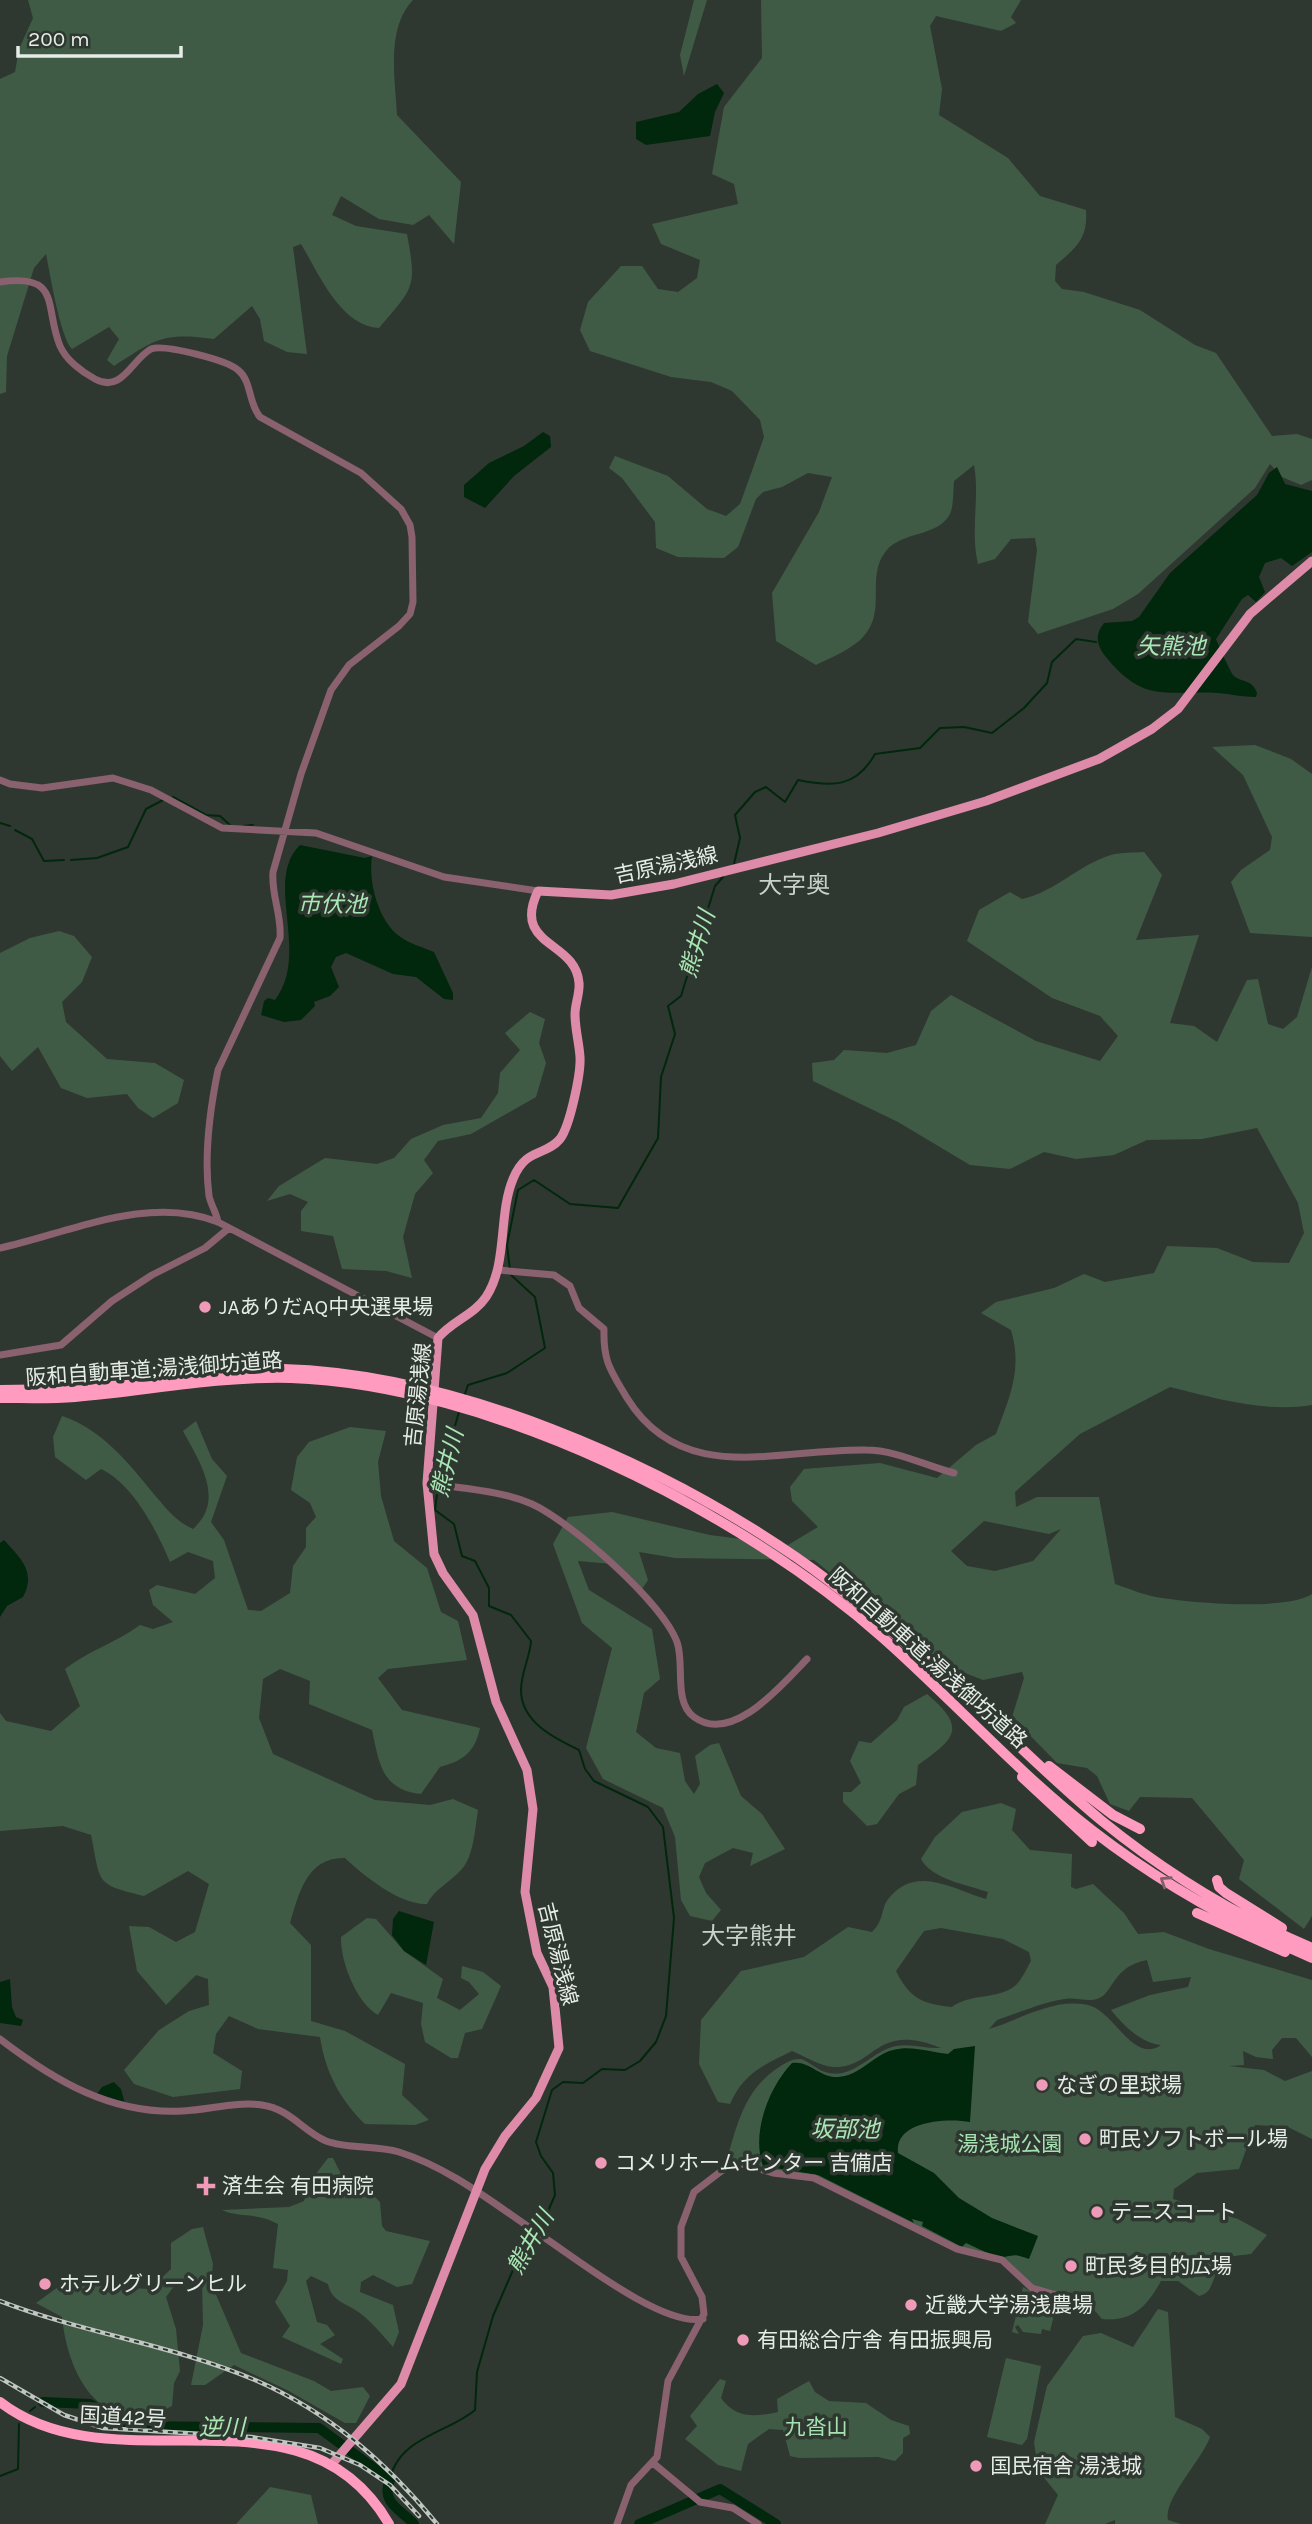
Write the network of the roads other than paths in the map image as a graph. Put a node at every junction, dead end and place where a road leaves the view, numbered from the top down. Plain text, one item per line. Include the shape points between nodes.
1 (0, 282) edge
2 (1312, 561) edge
3 (0, 780) edge
4 (287, 830) junction
5 (538, 891) junction
6 (218, 1222) junction
7 (229, 1228) junction
8 (0, 1248) edge
9 (498, 1270) junction
10 (438, 1338) junction
11 (0, 1354) edge
12 (0, 1388) edge
13 (406, 1390) junction
14 (0, 1401) edge
15 (954, 1473) dead end
16 (427, 1483) junction
17 (794, 1561) junction
18 (807, 1659) dead end
19 (960, 1690) junction
20 (1078, 1824) junction
21 (1140, 1829) dead end
22 (1092, 1842) dead end
23 (1217, 1880) dead end
24 (1198, 1913) dead end
25 (1312, 1946) edge
26 (1312, 1960) edge
27 (0, 2039) edge
28 (476, 2191) junction
29 (1063, 2297) dead end
30 (703, 2319) junction
31 (0, 2402) edge
32 (653, 2463) junction
33 (331, 2465) junction
34 (389, 2524) edge
35 (617, 2524) edge
36 (758, 2524) edge

1 - 4 street via 22,279 44,290 52,303 63,351 100,381 119,379 142,356 159,347 234,366 246,378 260,417 361,473 408,519 414,602 410,614 349,665 331,690
2 - 5 main road, 吉原湯浅線 via 1274,591 1178,709 1099,759 986,801 878,833 639,891 611,895
3 - 4 street via 42,788 113,778 151,790 222,828
4 - 5 street via 316,833 444,877
4 - 6 street via 272,887 280,938 222,1056 213,1094 209,1198
5 - 9 main road, 吉原湯浅線 via 530,915 533,929 566,959 579,982 575,1012 579,1073 565,1132 559,1141 523,1161 512,1181 500,1231
6 - 7 street
6 - 8 street via 190,1213 146,1212
7 - 10 street
7 - 11 street via 205,1248 112,1301 61,1345
9 - 10 main road, 吉原湯浅線 via 485,1299
9 - 15 street via 554,1275 570,1286 579,1308 604,1329 606,1363 636,1412 655,1432 678,1445 717,1457 883,1451
10 - 16 main road, 吉原湯浅線
12 - 13 highway, 阪和自動車道;湯浅御坊道路 via 57,1389 259,1369 335,1373
13 - 14 highway, 阪和自動車道;湯浅御坊道路 via 271,1378 223,1379
13 - 17 highway, 阪和自動車道;湯浅御坊道路 via 522,1425 617,1462 717,1508
16 - 18 street via 507,1495 533,1505 650,1599 670,1625 682,1665 682,1699 695,1719 728,1724 754,1710
16 - 28 main road, 吉原湯浅線 via 434,1554 473,1615 496,1702 527,1770 533,1809 525,1892 537,1953 553,1987 559,2048 537,2098 495,2150
17 - 19 highway, 阪和自動車道;湯浅御坊道路 via 891,1631
17 - 20 highway, 阪和自動車道;湯浅御坊道路 via 881,1636
19 - 21 highway via 1055,1772
19 - 25 highway, 阪和自動車道;湯浅御坊道路 via 1103,1821 1207,1895
20 - 22 highway
26 -> 20 highway, 阪和自動車道;湯浅御坊道路 via 1207,1907
23 - 25 highway via 1219,1887 1247,1909
24 - 26 highway via 1255,1941
27 - 28 street via 39,2067 104,2101 163,2112 252,2104 272,2107 325,2140 408,2155
28 - 30 street via 661,2311
28 - 33 main road, 吉原湯浅線 via 401,2384
29 - 30 street via 1032,2288 1002,2260 957,2249 814,2178 743,2164 724,2169 697,2189 681,2227 681,2257 702,2297
30 - 32 street via 668,2381
31 - 33 highway, 国道42号 via 36,2423 76,2435 273,2445
32 - 35 street via 631,2485
32 - 36 street via 700,2502 733,2508
33 - 34 highway, 国道42号 via 369,2495

